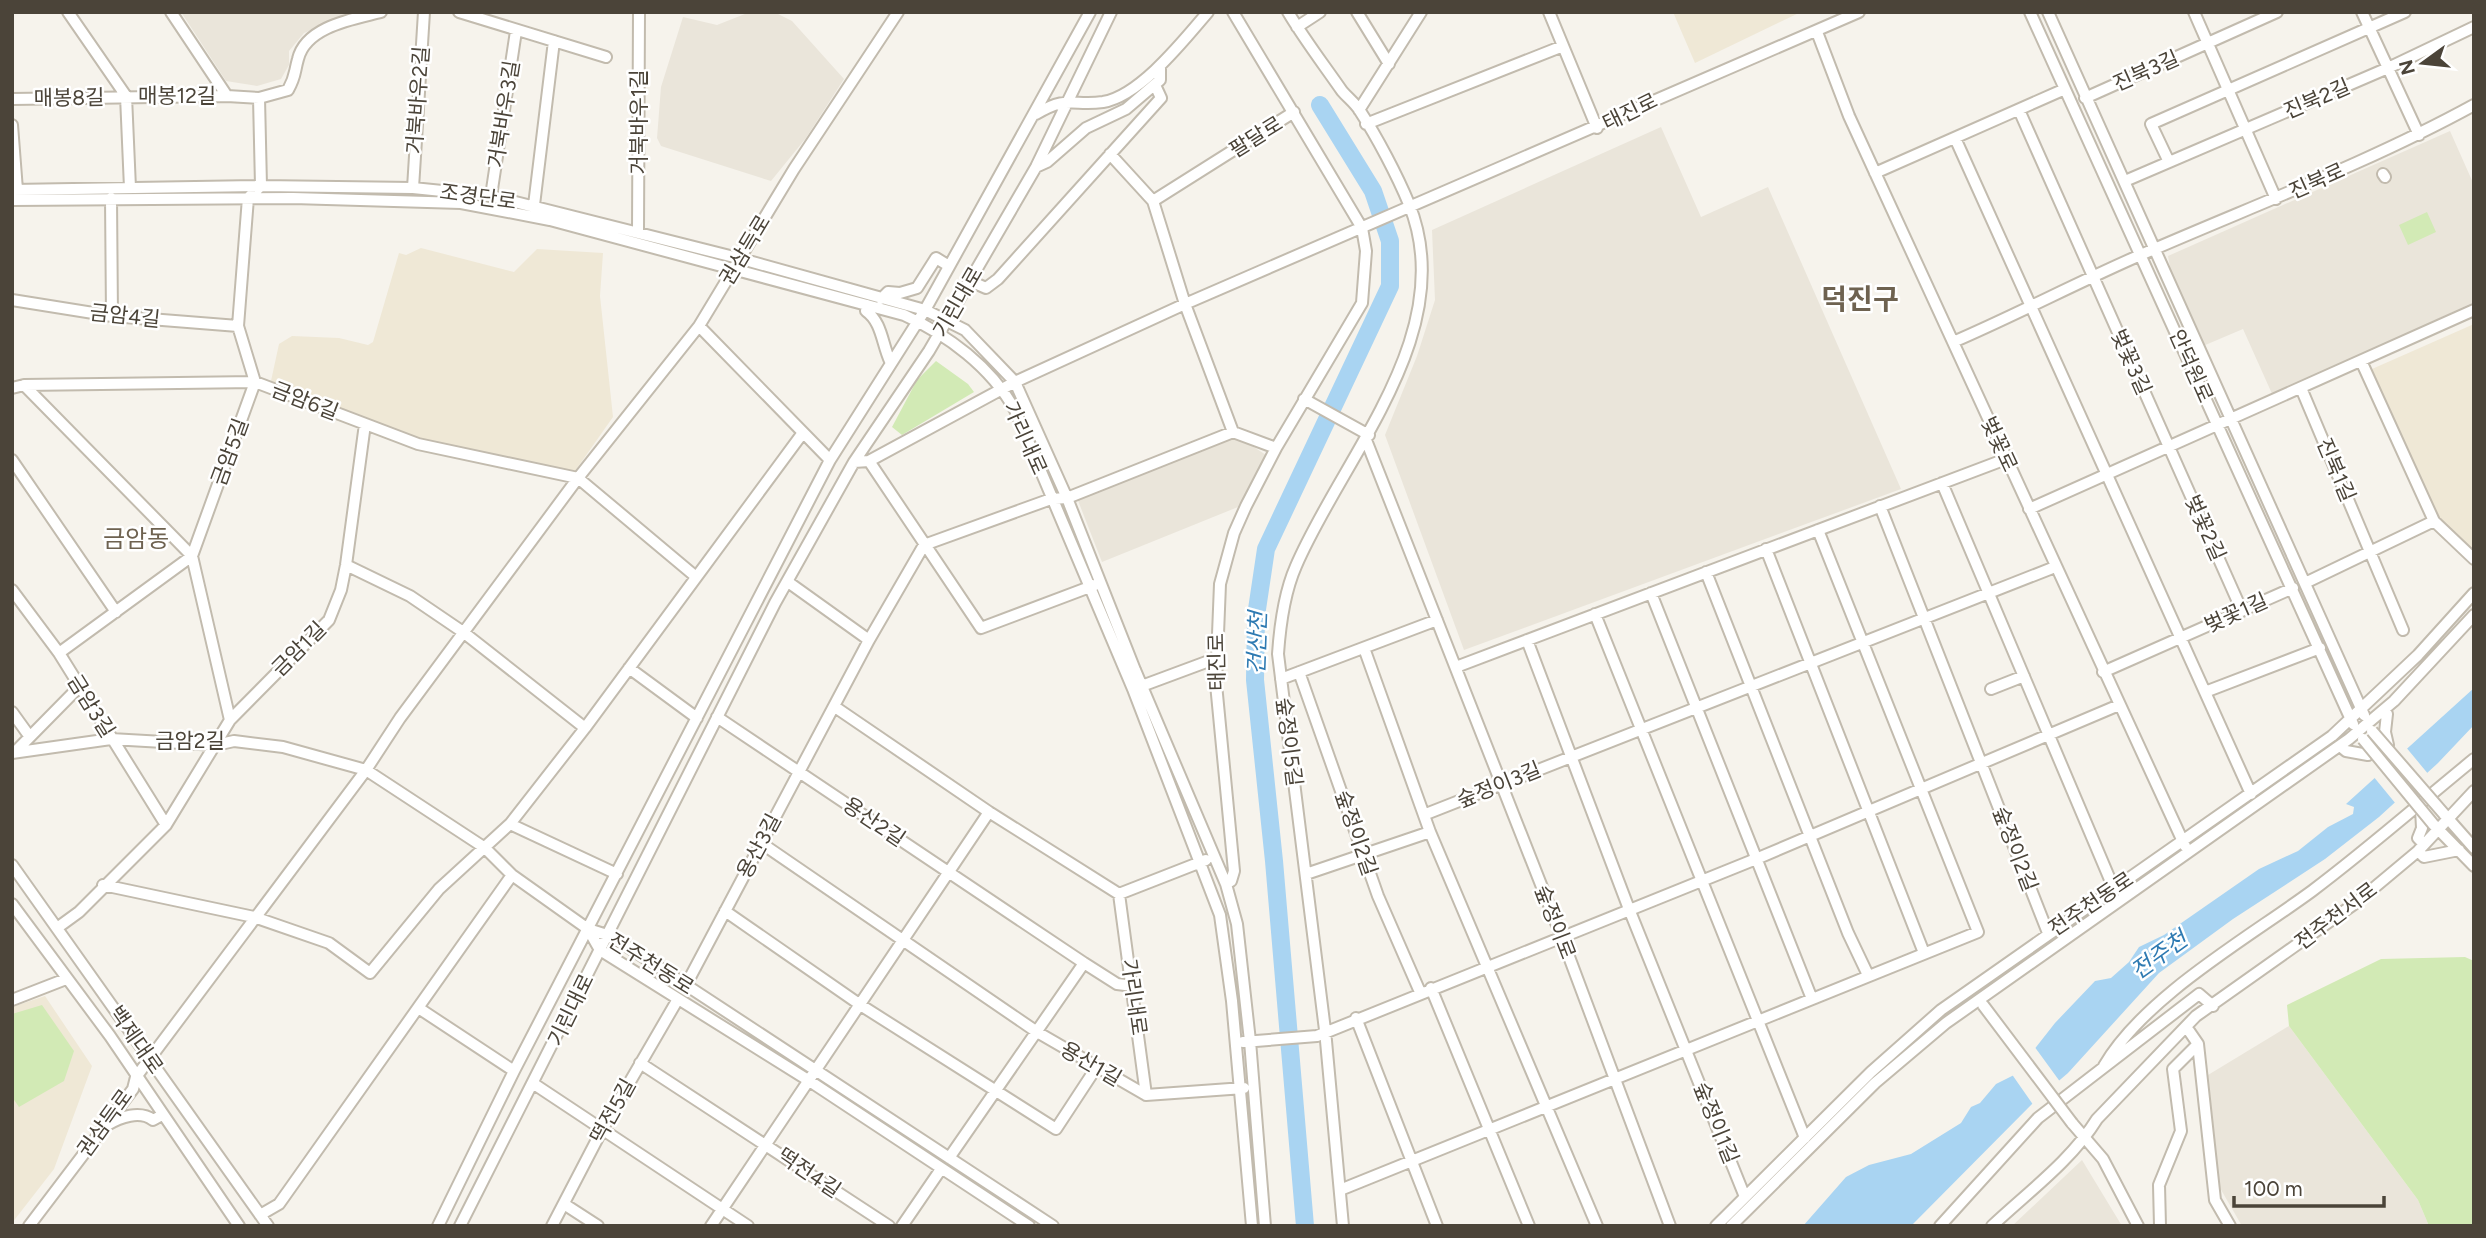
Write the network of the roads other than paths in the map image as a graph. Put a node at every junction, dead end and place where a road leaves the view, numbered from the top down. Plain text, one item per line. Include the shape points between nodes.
1 (68, 12) edge
2 (171, 12) edge
3 (381, 12) edge
4 (424, 12) edge
5 (459, 12) edge
6 (639, 12) edge
7 (898, 12) edge
8 (1090, 12) edge
9 (1111, 12) edge
10 (1208, 12) edge
11 (1233, 12) edge
12 (1288, 12) edge
13 (1320, 12) edge
14 (1357, 12) edge
15 (1421, 12) edge
16 (1549, 12) edge
17 (1859, 12) edge
18 (2030, 12) edge
19 (2048, 12) edge
20 (2194, 12) edge
21 (2277, 12) edge
22 (2362, 12) edge
23 (2405, 12) edge
24 (1297, 27) junction
25 (2369, 27) junction
26 (2474, 27) edge
27 (516, 31) junction
28 (1816, 32) junction
29 (554, 41) junction
30 (2208, 44) junction
31 (1563, 46) junction
32 (606, 57) dead end
33 (1389, 64) junction
34 (1160, 67) junction
35 (2388, 68) junction
36 (1155, 85) junction
37 (2064, 89) junction
38 (2228, 90) junction
39 (126, 96) junction
40 (227, 96) junction
41 (259, 98) junction
42 (2085, 98) junction
43 (12, 99) edge
44 (1068, 100) junction
45 (2474, 105) edge
46 (1359, 110) junction
47 (2020, 110) junction
48 (1294, 112) junction
49 (1036, 114) junction
50 (1366, 124) junction
51 (12, 125) edge
52 (1597, 128) junction
53 (2245, 130) junction
54 (2419, 135) junction
55 (1955, 138) junction
56 (1110, 154) junction
57 (2169, 162) junction
58 (1036, 167) junction
59 (1875, 173) junction
60 (2124, 181) junction
61 (261, 186) junction
62 (130, 188) junction
63 (412, 188) junction
64 (14, 193) edge
65 (491, 196) junction
66 (111, 198) junction
67 (248, 198) junction
68 (2276, 199) junction
69 (1153, 201) junction
70 (534, 205) junction
71 (1405, 207) junction
72 (1366, 226) junction
73 (638, 232) junction
74 (2156, 248) junction
75 (2141, 254) junction
76 (736, 263) junction
77 (949, 266) junction
78 (2094, 278) junction
79 (970, 281) junction
80 (881, 299) junction
81 (12, 300) edge
82 (1185, 304) junction
83 (867, 305) junction
84 (2031, 308) junction
85 (925, 310) junction
86 (2474, 310) edge
87 (112, 316) junction
88 (918, 321) junction
89 (946, 321) junction
90 (238, 326) junction
91 (699, 326) junction
92 (939, 333) junction
93 (1953, 342) junction
94 (890, 360) junction
95 (2362, 363) junction
96 (255, 382) junction
97 (1015, 382) junction
98 (18, 386) edge
99 (2301, 388) junction
100 (1003, 389) junction
101 (1308, 402) junction
102 (2228, 419) junction
103 (365, 424) junction
104 (2216, 424) junction
105 (1233, 432) junction
106 (802, 434) junction
107 (1367, 438) junction
108 (2169, 446) junction
109 (1276, 448) junction
110 (2006, 459) junction
111 (12, 460) edge
112 (830, 460) junction
113 (869, 461) junction
114 (854, 462) junction
115 (2107, 476) junction
116 (578, 478) junction
117 (1942, 483) junction
118 (1067, 498) junction
119 (1051, 499) junction
120 (1880, 506) junction
121 (2029, 509) junction
122 (2434, 521) junction
123 (1818, 530) junction
124 (924, 545) junction
125 (1766, 550) junction
126 (2370, 552) junction
127 (192, 556) junction
128 (2474, 559) edge
129 (346, 565) junction
130 (2055, 566) junction
131 (1706, 572) junction
132 (695, 576) junction
133 (788, 582) junction
134 (1101, 582) junction
135 (2305, 583) junction
136 (1089, 587) junction
137 (2293, 588) junction
138 (12, 590) edge
139 (1651, 593) junction
140 (1989, 593) junction
141 (2474, 593) edge
142 (2242, 611) junction
143 (117, 612) junction
144 (1595, 614) junction
145 (2474, 615) edge
146 (1924, 618) junction
147 (1437, 620) junction
148 (2403, 630) dead end
149 (463, 632) junction
150 (2179, 638) junction
151 (869, 640) junction
152 (1527, 640) junction
153 (1863, 642) junction
154 (1364, 648) junction
155 (2320, 649) junction
156 (59, 653) junction
157 (1217, 658) junction
158 (1810, 663) junction
159 (1455, 667) junction
160 (629, 668) junction
161 (1299, 672) junction
162 (2103, 672) junction
163 (2024, 676) junction
164 (1281, 679) junction
165 (1751, 686) junction
166 (79, 687) junction
167 (1138, 687) junction
168 (1991, 689) dead end
169 (2204, 692) junction
170 (2119, 705) junction
171 (835, 708) junction
172 (1696, 708) junction
173 (2361, 710) junction
174 (12, 712) edge
175 (2385, 715) junction
176 (697, 718) junction
177 (716, 718) junction
178 (230, 720) junction
179 (2350, 720) junction
180 (585, 728) junction
181 (1640, 730) junction
182 (2365, 731) junction
183 (2049, 735) junction
184 (30, 737) junction
185 (111, 739) junction
186 (216, 745) junction
187 (2386, 747) junction
188 (2343, 749) junction
189 (2373, 751) junction
190 (13, 753) edge
191 (1572, 757) junction
192 (2474, 759) edge
193 (1982, 765) junction
194 (366, 770) junction
195 (799, 771) junction
196 (1502, 784) junction
197 (1923, 789) junction
198 (2474, 791) edge
199 (2251, 794) junction
200 (2421, 809) junction
201 (1869, 811) junction
202 (989, 812) junction
203 (1426, 814) junction
204 (2446, 816) junction
205 (510, 824) junction
206 (166, 825) junction
207 (2436, 827) junction
208 (1430, 832) junction
209 (1810, 836) junction
210 (2183, 841) junction
211 (761, 843) junction
212 (2420, 844) junction
213 (485, 848) junction
214 (2474, 848) edge
215 (2459, 850) junction
216 (2189, 854) junction
217 (1363, 855) junction
218 (1215, 857) junction
219 (1756, 859) junction
220 (1202, 862) junction
221 (12, 864) edge
222 (2474, 866) edge
223 (949, 873) junction
224 (617, 874) junction
225 (1306, 874) junction
226 (513, 876) junction
227 (1700, 881) junction
228 (1226, 884) junction
229 (103, 885) junction
230 (2114, 889) junction
231 (1119, 894) junction
232 (12, 904) edge
233 (1629, 909) junction
234 (725, 911) junction
235 (254, 918) junction
236 (57, 928) junction
237 (588, 929) junction
238 (2048, 933) junction
239 (607, 935) junction
240 (1562, 938) junction
241 (904, 943) junction
242 (600, 950) junction
243 (1924, 953) junction
244 (1084, 963) junction
245 (1487, 965) junction
246 (1868, 975) junction
247 (66, 978) junction
248 (686, 985) junction
249 (1133, 986) junction
250 (1971, 988) junction
251 (1425, 990) junction
252 (678, 999) junction
253 (1812, 999) junction
254 (12, 1000) edge
255 (1981, 1002) junction
256 (862, 1006) junction
257 (2213, 1006) junction
258 (420, 1009) junction
259 (1356, 1018) junction
260 (1758, 1020) junction
261 (2187, 1028) junction
262 (1037, 1032) junction
263 (1321, 1033) junction
264 (1254, 1041) junction
265 (1236, 1043) junction
266 (2199, 1044) junction
267 (1687, 1049) junction
268 (150, 1061) junction
269 (640, 1063) junction
270 (2105, 1066) junction
271 (1096, 1068) junction
272 (815, 1070) junction
273 (514, 1071) junction
274 (136, 1077) junction
275 (1615, 1079) junction
276 (808, 1080) junction
277 (534, 1084) junction
278 (1253, 1087) junction
279 (1240, 1089) junction
280 (996, 1091) junction
281 (1146, 1095) junction
282 (1547, 1106) junction
283 (162, 1115) junction
284 (105, 1126) junction
285 (603, 1128) junction
286 (1491, 1129) junction
287 (1805, 1138) junction
288 (2085, 1138) junction
289 (764, 1143) junction
290 (949, 1158) junction
291 (1413, 1161) junction
292 (941, 1169) junction
293 (1340, 1190) junction
294 (1745, 1197) junction
295 (564, 1203) junction
296 (723, 1209) junction
297 (260, 1215) junction
298 (1052, 1225) edge
299 (29, 1226) edge
300 (239, 1226) edge
301 (268, 1226) edge
302 (438, 1226) edge
303 (460, 1226) edge
304 (552, 1226) edge
305 (598, 1226) edge
306 (711, 1226) edge
307 (748, 1226) edge
308 (889, 1226) edge
309 (902, 1226) edge
310 (1029, 1226) edge
311 (1065, 1226) edge
312 (1252, 1226) edge
313 (1265, 1226) edge
314 (1343, 1226) edge
315 (1437, 1226) edge
316 (1529, 1226) edge
317 (1597, 1226) edge
318 (1670, 1226) edge
319 (1716, 1226) edge
320 (1731, 1226) edge
321 (1940, 1226) edge
322 (1992, 1226) edge
323 (2138, 1226) edge
324 (2160, 1226) edge
325 (2230, 1226) edge

1 - 39 street, 매봉12길
2 - 40 street
3 - 41 street via 334,25 306,44 288,90
4 - 63 street, 거북바우2길
5 - 27 street, 거북바우3길
6 - 73 street, 거북바우1길
7 - 76 street, 권삼득로
8 - 49 street, 기린대로
9 - 44 street, 기린대로
10 - 34 street
11 - 48 street, 팔달로
12 - 24 street, 숲정이5길
13 - 24 street
14 - 33 street
15 - 33 street
16 - 31 street
17 - 28 street, 태진로
18 - 37 street, 안덕원로
19 - 42 street, 안덕원로
20 - 30 street
21 - 30 street, 진북3길
22 - 25 street
23 - 25 street, 진북2길
24 - 46 street, 숲정이5길
25 - 35 street
25 - 38 street, 진북2길
26 - 35 street, 진북2길
27 - 29 street, 거북바우3길
27 - 65 street, 거북바우3길
28 - 52 street, 태진로
28 - 59 street, 벚꽃로
29 - 32 street, 거북바우3길
29 - 70 street, 거북바우3길
30 - 38 street
30 - 42 street, 진북3길
31 - 50 street
31 - 52 street
33 - 46 street
34 - 36 street
34 - 44 street via 1118,97 1103,102
35 - 53 street, 진북2길
35 - 54 street
36 - 56 street via 1161,98
36 - 58 street via 1126,109 1077,134
37 - 47 street
37 - 75 street, 안덕원로
38 - 53 street
38 - 57 street, 진북2길 via 2151,124
39 - 40 street, 매봉12길
39 - 43 street, 매봉8길
39 - 62 street, 매봉12길
40 - 41 street, 매봉12길
41 - 61 street
42 - 60 street, 안덕원로
44 - 49 street
44 - 58 street, 기린대로
45 - 54 street, 진북로
46 - 50 street, 숲정이5길
47 - 55 street
47 - 78 street, 벚꽃3길
48 - 69 street, 팔달로
48 - 72 street, 태진로
49 - 77 street, 기린대로
50 - 71 street, 숲정이5길
51 - 64 street
52 - 71 street, 태진로
53 - 57 street, 진북2길
53 - 68 street
54 - 68 street, 진북로
55 - 59 street
55 - 84 street
56 - 69 street
56 - 79 street via 998,279 986,288
57 - 60 street, 진북2길
58 - 79 street, 기린대로
59 - 93 street, 벚꽃로
60 - 74 street, 안덕원로
61 - 62 street, 조경단로
61 - 63 street, 조경단로
61 - 67 street
62 - 64 street, 조경단로
63 - 65 street, 조경단로
64 - 66 street, 조경단로
65 - 70 street, 조경단로
66 - 67 street, 조경단로
66 - 87 street
67 - 76 street, 조경단로 via 461,203
67 - 90 street
68 - 74 street, 진북로
69 - 82 street
70 - 73 street, 조경단로
71 - 72 street, 태진로
71 - 107 street, 숲정이5길 via 1424,273 1420,312
72 - 82 street
72 - 101 street, 태진로 via 1362,303
73 - 76 street, 조경단로
74 - 75 street
74 - 102 street, 안덕원로
75 - 78 street
75 - 104 street, 안덕원로
76 - 80 street, 조경단로
76 - 83 street, 조경단로
76 - 91 street, 권삼득로
77 - 80 street via 936,258 917,288 888,292
77 - 85 street, 기린대로
78 - 84 street
78 - 108 street, 벚꽃3길
79 - 89 street, 기린대로
80 - 85 street, 조경단로
81 - 87 street, 금암4길
82 - 97 street
82 - 105 street
83 - 88 street, 조경단로
83 - 94 street
84 - 93 street
84 - 115 street
85 - 88 street, 기린대로
85 - 89 street, 가리내로
86 - 95 street
87 - 90 street, 금암4길
88 - 92 street, 가리내로
88 - 94 street, 기린대로
89 - 92 street, 기린대로
89 - 97 street, 가리내로 via 965,330
90 - 96 street
91 - 106 street
91 - 116 street, 권삼득로
92 - 100 street, 가리내로
92 - 114 street, 기린대로
93 - 110 street, 벚꽃로
94 - 112 street, 기린대로
95 - 99 street
95 - 122 street
96 - 98 street, 금암6길
96 - 103 street, 금암6길
96 - 127 street, 금암5길
97 - 100 street
97 - 118 street, 가리내로
98 - 127 street, 금암6길 via 75,434
99 - 102 street
99 - 126 street, 진북1길
100 - 113 street
100 - 119 street, 가리내로
101 - 107 street
101 - 109 street, 태진로
102 - 104 street
102 - 135 street, 안덕원로
103 - 116 street, 금암6길 via 418,444
103 - 129 street, 금암1길
104 - 108 street
104 - 137 street, 안덕원로
105 - 109 street
105 - 118 street
106 - 112 street
106 - 132 street
107 - 147 street, 숲정이로
107 - 164 street, 숲정이5길 via 1336,486 1295,567 1280,617
108 - 115 street
108 - 142 street, 벚꽃2길
109 - 157 street, 태진로 via 1226,558 1217,608
110 - 117 street
110 - 121 street, 벚꽃로
111 - 143 street
112 - 176 street, 기린대로
113 - 114 street
113 - 124 street
114 - 133 street, 기린대로
115 - 121 street
115 - 150 street
116 - 132 street
116 - 149 street, 권삼득로
117 - 120 street
117 - 140 street
118 - 119 street
118 - 134 street, 가리내로
119 - 124 street
119 - 136 street, 가리내로
120 - 123 street
120 - 146 street
121 - 130 street, 벚꽃로
122 - 126 street
122 - 128 street
123 - 125 street
123 - 153 street
124 - 136 street via 981,628
124 - 151 street, 용산3길
125 - 131 street
125 - 158 street
126 - 135 street
126 - 148 street, 진북1길
127 - 143 street
127 - 178 street
129 - 149 street via 410,596
129 - 178 street, 금암1길 via 329,621
130 - 140 street, 숲정이3길
130 - 162 street, 벚꽃로
131 - 139 street
131 - 165 street
132 - 160 street
133 - 151 street
133 - 177 street, 기린대로
134 - 136 street
134 - 167 street, 가리내로
135 - 173 street, 안덕원로
136 - 167 street, 가리내로
137 - 142 street, 벚꽃1길
137 - 155 street, 안덕원로
138 - 156 street, 금암3길
139 - 144 street
139 - 172 street
140 - 146 street, 숲정이3길
140 - 163 street
141 - 173 street, 전주천동로
142 - 150 street, 벚꽃1길
143 - 156 street
144 - 152 street
144 - 181 street
145 - 175 street, 전주천동로
146 - 153 street, 숲정이3길
146 - 193 street, 숲정이2길
147 - 154 street
147 - 159 street, 숲정이로
149 - 180 street
149 - 194 street, 권삼득로
150 - 162 street, 벚꽃1길
150 - 169 street, 벚꽃1길
151 - 171 street, 용산3길
152 - 159 street
152 - 191 street
153 - 158 street, 숲정이3길
153 - 197 street
154 - 161 street
154 - 203 street
155 - 169 street
155 - 179 street, 안덕원로
156 - 166 street, 금암3길
157 - 167 street
157 - 228 street, 태진로 via 1234,871
158 - 165 street, 숲정이3길
158 - 201 street
159 - 196 street, 숲정이로
160 - 176 street
160 - 180 street
161 - 164 street
161 - 217 street, 숲정이2길
162 - 170 street, 벚꽃로
163 - 168 street
163 - 183 street
164 - 225 street, 숲정이5길
165 - 172 street, 숲정이3길
165 - 209 street
166 - 184 street
166 - 185 street, 금암3길
167 - 218 street, 가리내로
167 - 220 street, 가리내로
169 - 199 street, 벚꽃1길
170 - 183 street
170 - 210 street, 벚꽃로
171 - 195 street, 용산3길
171 - 202 street
172 - 181 street, 숲정이3길
172 - 219 street
173 - 179 street, 전주천동로
173 - 182 street, 안덕원로
174 - 184 street
175 - 182 street, 전주천동로
175 - 187 street
176 - 224 street, 기린대로
177 - 195 street
177 - 239 street, 기린대로
178 - 186 street
179 - 182 street, 안덕원로
179 - 199 street, 전주천동로
180 - 205 street
181 - 191 street, 숲정이3길
181 - 227 street
182 - 187 street, bridge
182 - 188 street, 전주천동로
182 - 189 street, bridge
183 - 193 street
183 - 230 street
184 - 190 street
185 - 186 street, 금암2길
185 - 190 street, 금암2길
185 - 206 street, 금암3길
186 - 194 street, 금암2길 via 234,741 283,747
186 - 206 street
187 - 204 street, bridge
188 - 189 street via 2368,755
188 - 216 street, 전주천동로
189 - 200 street, bridge
191 - 196 street, 숲정이3길
191 - 233 street
192 - 270 street via 2353,860 2196,973 2115,1047
193 - 197 street
193 - 238 street, 숲정이2길
194 - 213 street
194 - 235 street, 권삼득로
195 - 211 street, 용산3길
195 - 223 street, 용산2길
196 - 203 street, 숲정이3길
196 - 240 street, 숲정이로
197 - 201 street
197 - 243 street via 1978,932
198 - 204 street, 전주천서로
199 - 210 street, 전주천동로
200 - 207 street, bridge
200 - 212 street
201 - 209 street
201 - 243 street
202 - 223 street
202 - 231 street
203 - 208 street
204 - 207 street, 전주천서로
204 - 214 street
205 - 213 street
205 - 224 street
206 - 229 street
207 - 212 street, 전주천서로
207 - 215 street
208 - 217 street
208 - 245 street
209 - 219 street
209 - 246 street
210 - 216 street, 벚꽃로
210 - 230 street, 전주천동로
211 - 234 street, 용산3길
211 - 241 street
212 - 215 street via 2424,857
212 - 257 street, 전주천서로 via 2357,902
213 - 226 street
213 - 235 street via 439,889 370,973 329,943
215 - 222 street
216 - 255 street, 전주천동로
217 - 225 street
217 - 251 street, 숲정이2길
218 - 220 street
218 - 228 street, 가리내로
219 - 227 street
219 - 253 street
220 - 231 street
220 - 265 street, 가리내로 via 1220,915
221 - 236 street, 백제대로
223 - 241 street
223 - 244 street, 용산2길
224 - 237 street, 기린대로
225 - 263 street, 숲정이5길
226 - 237 street
226 - 258 street
227 - 233 street
227 - 260 street
228 - 264 street, 가리내로 via 1237,924
229 - 235 street
229 - 236 street
230 - 238 street, 전주천동로
231 - 249 street, 가리내로
232 - 247 street, 백제대로
233 - 240 street
233 - 267 street, 숲정이1길
234 - 248 street, 용산3길
234 - 256 street
235 - 268 street, 권삼득로
236 - 268 street, 백제대로
237 - 239 street, 전주천동로
237 - 242 street, 전주천동로
237 - 273 street, 기린대로
238 - 250 street, 전주천동로
239 - 242 street, 기린대로
239 - 248 street, 전주천동로
240 - 245 street
240 - 275 street, 숲정이로
241 - 256 street
241 - 262 street, 용산1길
242 - 252 street, 전주천동로
242 - 277 street, 기린대로
243 - 246 street
244 - 249 street via 1117,985
244 - 262 street, 용산1길
245 - 251 street
245 - 282 street
246 - 253 street
247 - 254 street
247 - 274 street, 백제대로
248 - 272 street, 전주천동로
249 - 281 street, 가리내로
250 - 255 street
250 - 287 street, 전주천동로 via 1881,1063
251 - 259 street
251 - 286 street, 숲정이2길
252 - 269 street, 떡전5길
252 - 276 street, 전주천동로
253 - 260 street
255 - 288 street, bridge
255 - 320 street, 전주천동로 via 1875,1083
256 - 272 street
256 - 280 street
257 - 261 street, 전주천서로
257 - 270 street via 2199,994
258 - 273 street
258 - 297 street via 279,1204
259 - 263 street
259 - 291 street
260 - 267 street
260 - 287 street
261 - 266 street
261 - 288 street, 전주천서로 via 2097,1119
262 - 271 street, 용산1길
262 - 280 street, 용산1길
263 - 264 street
263 - 293 street, 숲정이5길
264 - 265 street
264 - 278 street, 가리내로
265 - 279 street, 가리내로
266 - 324 street via 2174,1069 2181,1131 2159,1185
266 - 325 street via 2215,1200
267 - 275 street
267 - 294 street, 숲정이1길
268 - 274 street, 권삼득로
268 - 297 street, 백제대로
269 - 285 street, 떡전5길
269 - 289 street, 떡전4길
270 - 321 street via 2038,1118
271 - 280 street via 1056,1129
271 - 281 street, 용산1길
272 - 276 street, 떡전4길
272 - 290 street, 전주천동로
273 - 302 street, 기린대로
274 - 283 street, 백제대로
274 - 284 street, 권삼득로 via 133,1089
275 - 282 street
275 - 318 street, 숲정이로
276 - 289 street, 떡전4길
276 - 292 street, 전주천동로
277 - 285 street
277 - 303 street, 기린대로
278 - 279 street
278 - 313 street, 가리내로
279 - 281 street
279 - 312 street, 가리내로
280 - 290 street, 용산1길
282 - 286 street
282 - 317 street
283 - 284 street via 153,1120 132,1115
283 - 300 street, 백제대로
284 - 299 street, 권삼득로
285 - 295 street, 떡전5길
285 - 296 street
286 - 291 street
286 - 316 street
287 - 294 street, 전주천동로
288 - 322 street, 전주천서로
288 - 323 street via 2109,1169
289 - 296 street, 떡전4길
289 - 308 street, 떡전4길
290 - 298 street, 전주천동로
291 - 293 street
291 - 315 street
292 - 309 street
292 - 310 street, 전주천동로
293 - 314 street, 숲정이5길
294 - 319 street, 전주천동로
295 - 304 street, 떡전5길
295 - 305 street
296 - 306 street, 떡전4길
296 - 307 street
297 - 301 street, 백제대로
298 - 311 street via 1055,1220

